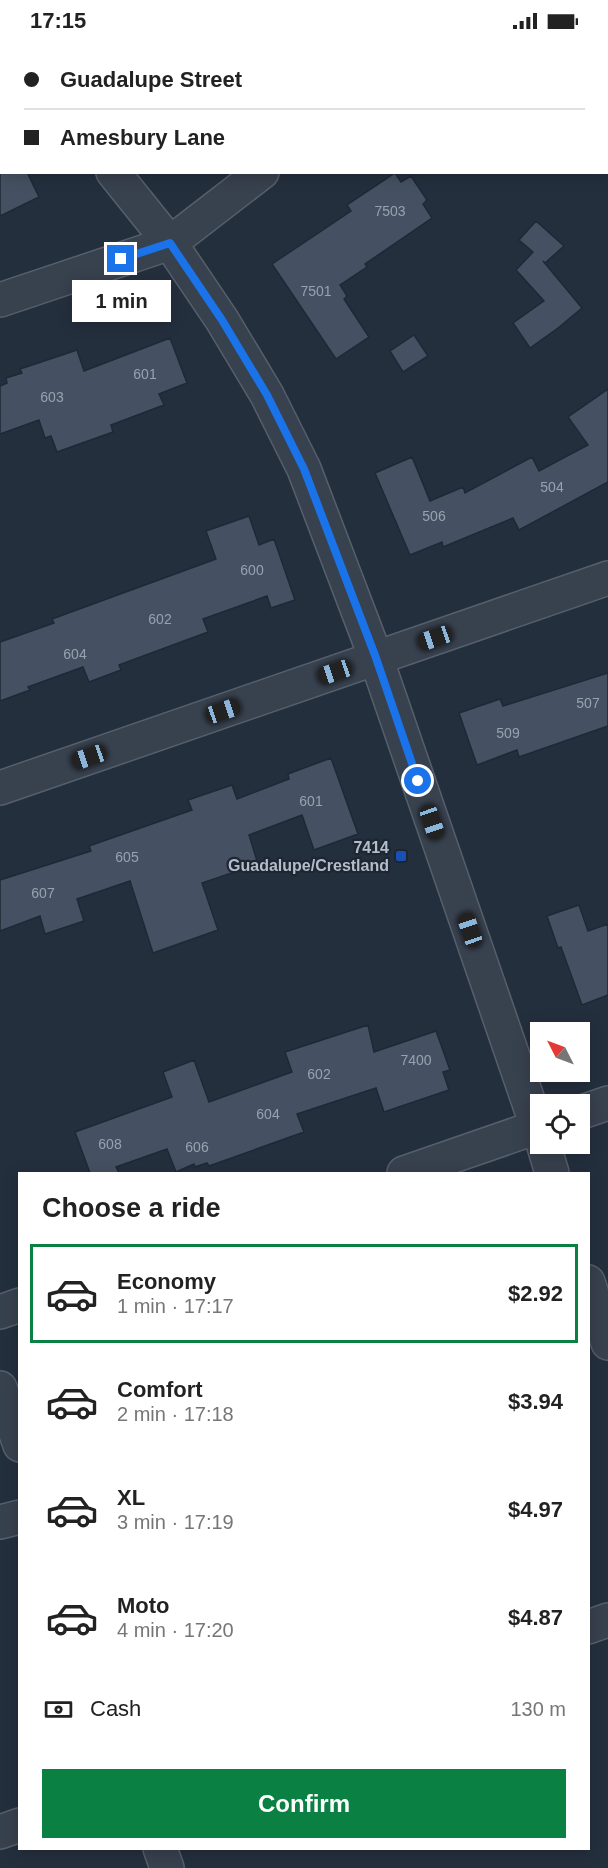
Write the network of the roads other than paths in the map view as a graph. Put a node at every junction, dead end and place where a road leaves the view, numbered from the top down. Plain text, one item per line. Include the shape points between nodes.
1 (115, 174) edge
2 (259, 174) edge
3 (170, 243) junction
4 (0, 300) edge
5 (608, 578) edge
6 (376, 658) junction
7 (0, 788) edge
8 (608, 1103) edge
9 (530, 1104) edge
10 (590, 1109) edge
11 (530, 1136) edge
12 (546, 1154) edge
13 (407, 1172) edge
14 (552, 1172) edge
15 (590, 1288) edge
16 (18, 1306) edge
17 (0, 1312) edge
18 (608, 1343) edge
19 (0, 1388) edge
20 (18, 1439) edge
21 (18, 1518) edge
22 (0, 1522) edge
23 (608, 1620) edge
24 (590, 1626) edge
25 (18, 1827) edge
26 (0, 1832) edge
27 (161, 1850) edge
28 (167, 1868) edge

1 - 3 street
2 - 3 street
3 - 4 street
3 - 6 street via 222,320 289,437
5 - 6 street
6 - 7 street
6 - 9 street
8 - 10 street
11 - 13 street
12 - 14 street
15 - 18 street
16 - 17 street
19 - 20 street
21 - 22 street
23 - 24 street
25 - 26 street
27 - 28 street

